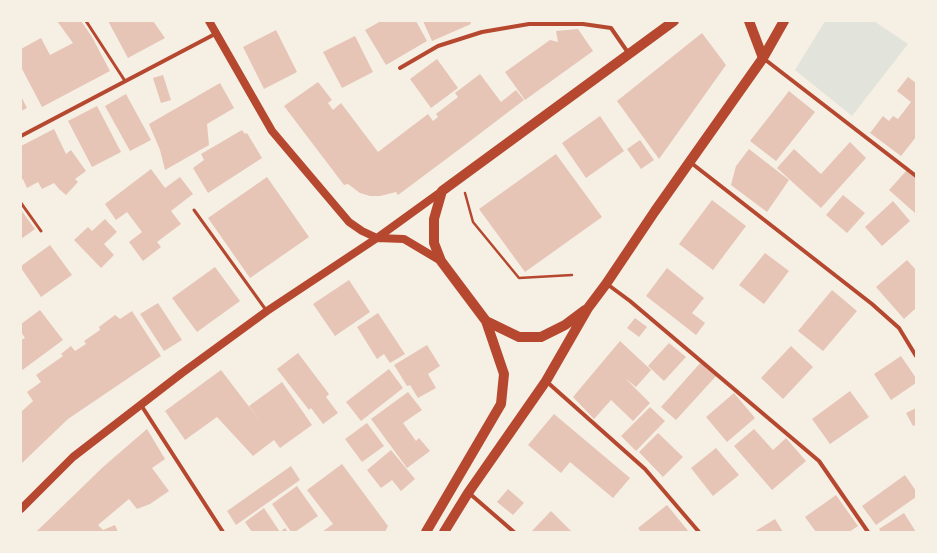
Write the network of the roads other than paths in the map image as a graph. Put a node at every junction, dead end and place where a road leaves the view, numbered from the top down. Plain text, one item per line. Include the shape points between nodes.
1 (86, 21) edge
2 (209, 21) edge
3 (674, 21) edge
4 (749, 21) edge
5 (784, 21) edge
6 (582, 22) edge
7 (215, 34) junction
8 (629, 54) junction
9 (763, 58) junction
10 (400, 68) dead end
11 (125, 81) junction
12 (21, 136) edge
13 (690, 162) junction
14 (916, 176) edge
15 (442, 191) junction
16 (21, 202) edge
17 (194, 210) dead end
18 (41, 231) dead end
19 (377, 238) junction
20 (441, 261) junction
21 (606, 284) junction
22 (588, 308) junction
23 (267, 312) junction
24 (486, 321) junction
25 (916, 356) edge
26 (546, 381) junction
27 (141, 404) junction
28 (468, 493) junction
29 (21, 509) edge
30 (221, 531) edge
31 (426, 532) edge
32 (444, 532) edge
33 (514, 532) edge
34 (699, 532) edge
35 (868, 532) edge

1 - 11 lane
2 - 7 main road
3 - 8 main road
4 - 9 main road
5 - 9 main road
6 - 8 street via 611,28
6 - 10 street via 529,24 482,32 438,46
7 - 11 street
7 - 19 main road via 272,131 349,222
8 - 15 main road
9 - 13 main road
9 - 14 street
11 - 12 street
13 - 21 main road
13 - 25 street via 872,304 899,328
15 - 19 main road
15 - 20 main road via 434,219 434,243
16 - 18 lane
17 - 23 lane
19 - 20 main road via 404,239
19 - 23 main road
20 - 24 main road
21 - 22 main road
21 - 35 street via 630,301 819,461
22 - 24 main road via 565,325 541,337 519,337
22 - 26 main road
23 - 27 main road
24 - 31 main road via 504,374 501,404
26 - 28 main road
26 - 34 street via 644,469
27 - 29 main road via 73,457
27 - 30 street
28 - 32 main road
28 - 33 street

